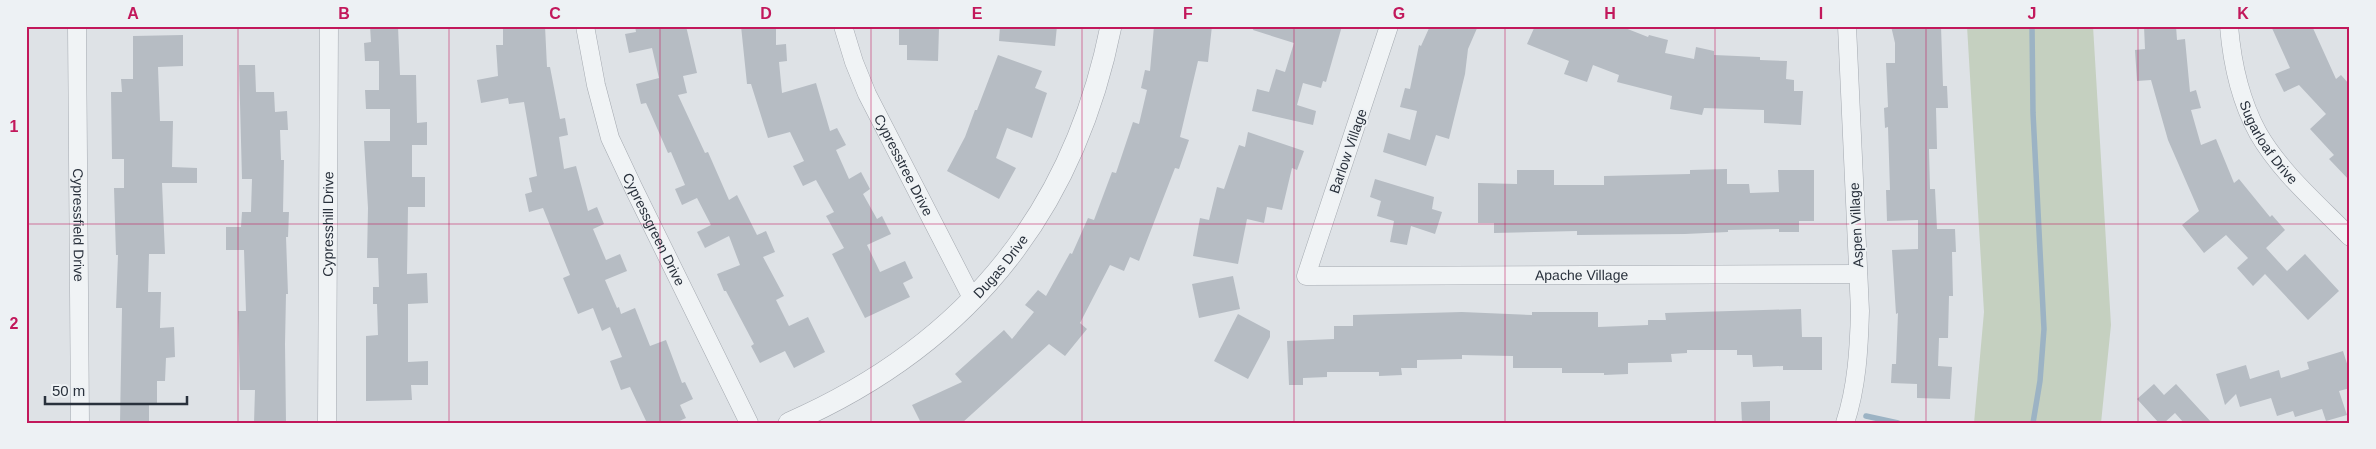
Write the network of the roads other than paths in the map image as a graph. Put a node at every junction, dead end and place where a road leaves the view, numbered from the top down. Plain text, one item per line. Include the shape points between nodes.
1 (329, 26) edge
2 (585, 26) edge
3 (843, 26) edge
4 (1111, 26) edge
5 (1389, 26) edge
6 (1847, 26) edge
7 (2229, 26) edge
8 (77, 27) edge
9 (2350, 237) edge
10 (1858, 274) junction
11 (1306, 276) joint
12 (973, 300) junction
13 (80, 423) edge
14 (327, 423) edge
15 (749, 423) edge
16 (789, 423) edge
17 (1845, 423) edge

1 - 14 street, Cypresshill Drive
2 - 15 street, Cypressgreen Drive via 610,138
3 - 12 street, Cypresstree Drive via 867,94
4 - 12 street, Dugas Drive via 1091,105 1067,164 1022,241
5 - 11 street, Barlow Village
6 - 10 street, Aspen Village
7 - 9 street, Sugarloaf Drive via 2232,63 2259,134 2281,164
8 - 13 street, Cypressfield Drive
10 - 11 street, Apache Village
10 - 17 street, Aspen Village via 1859,346
12 - 16 street, Dugas Drive via 890,369 849,394

